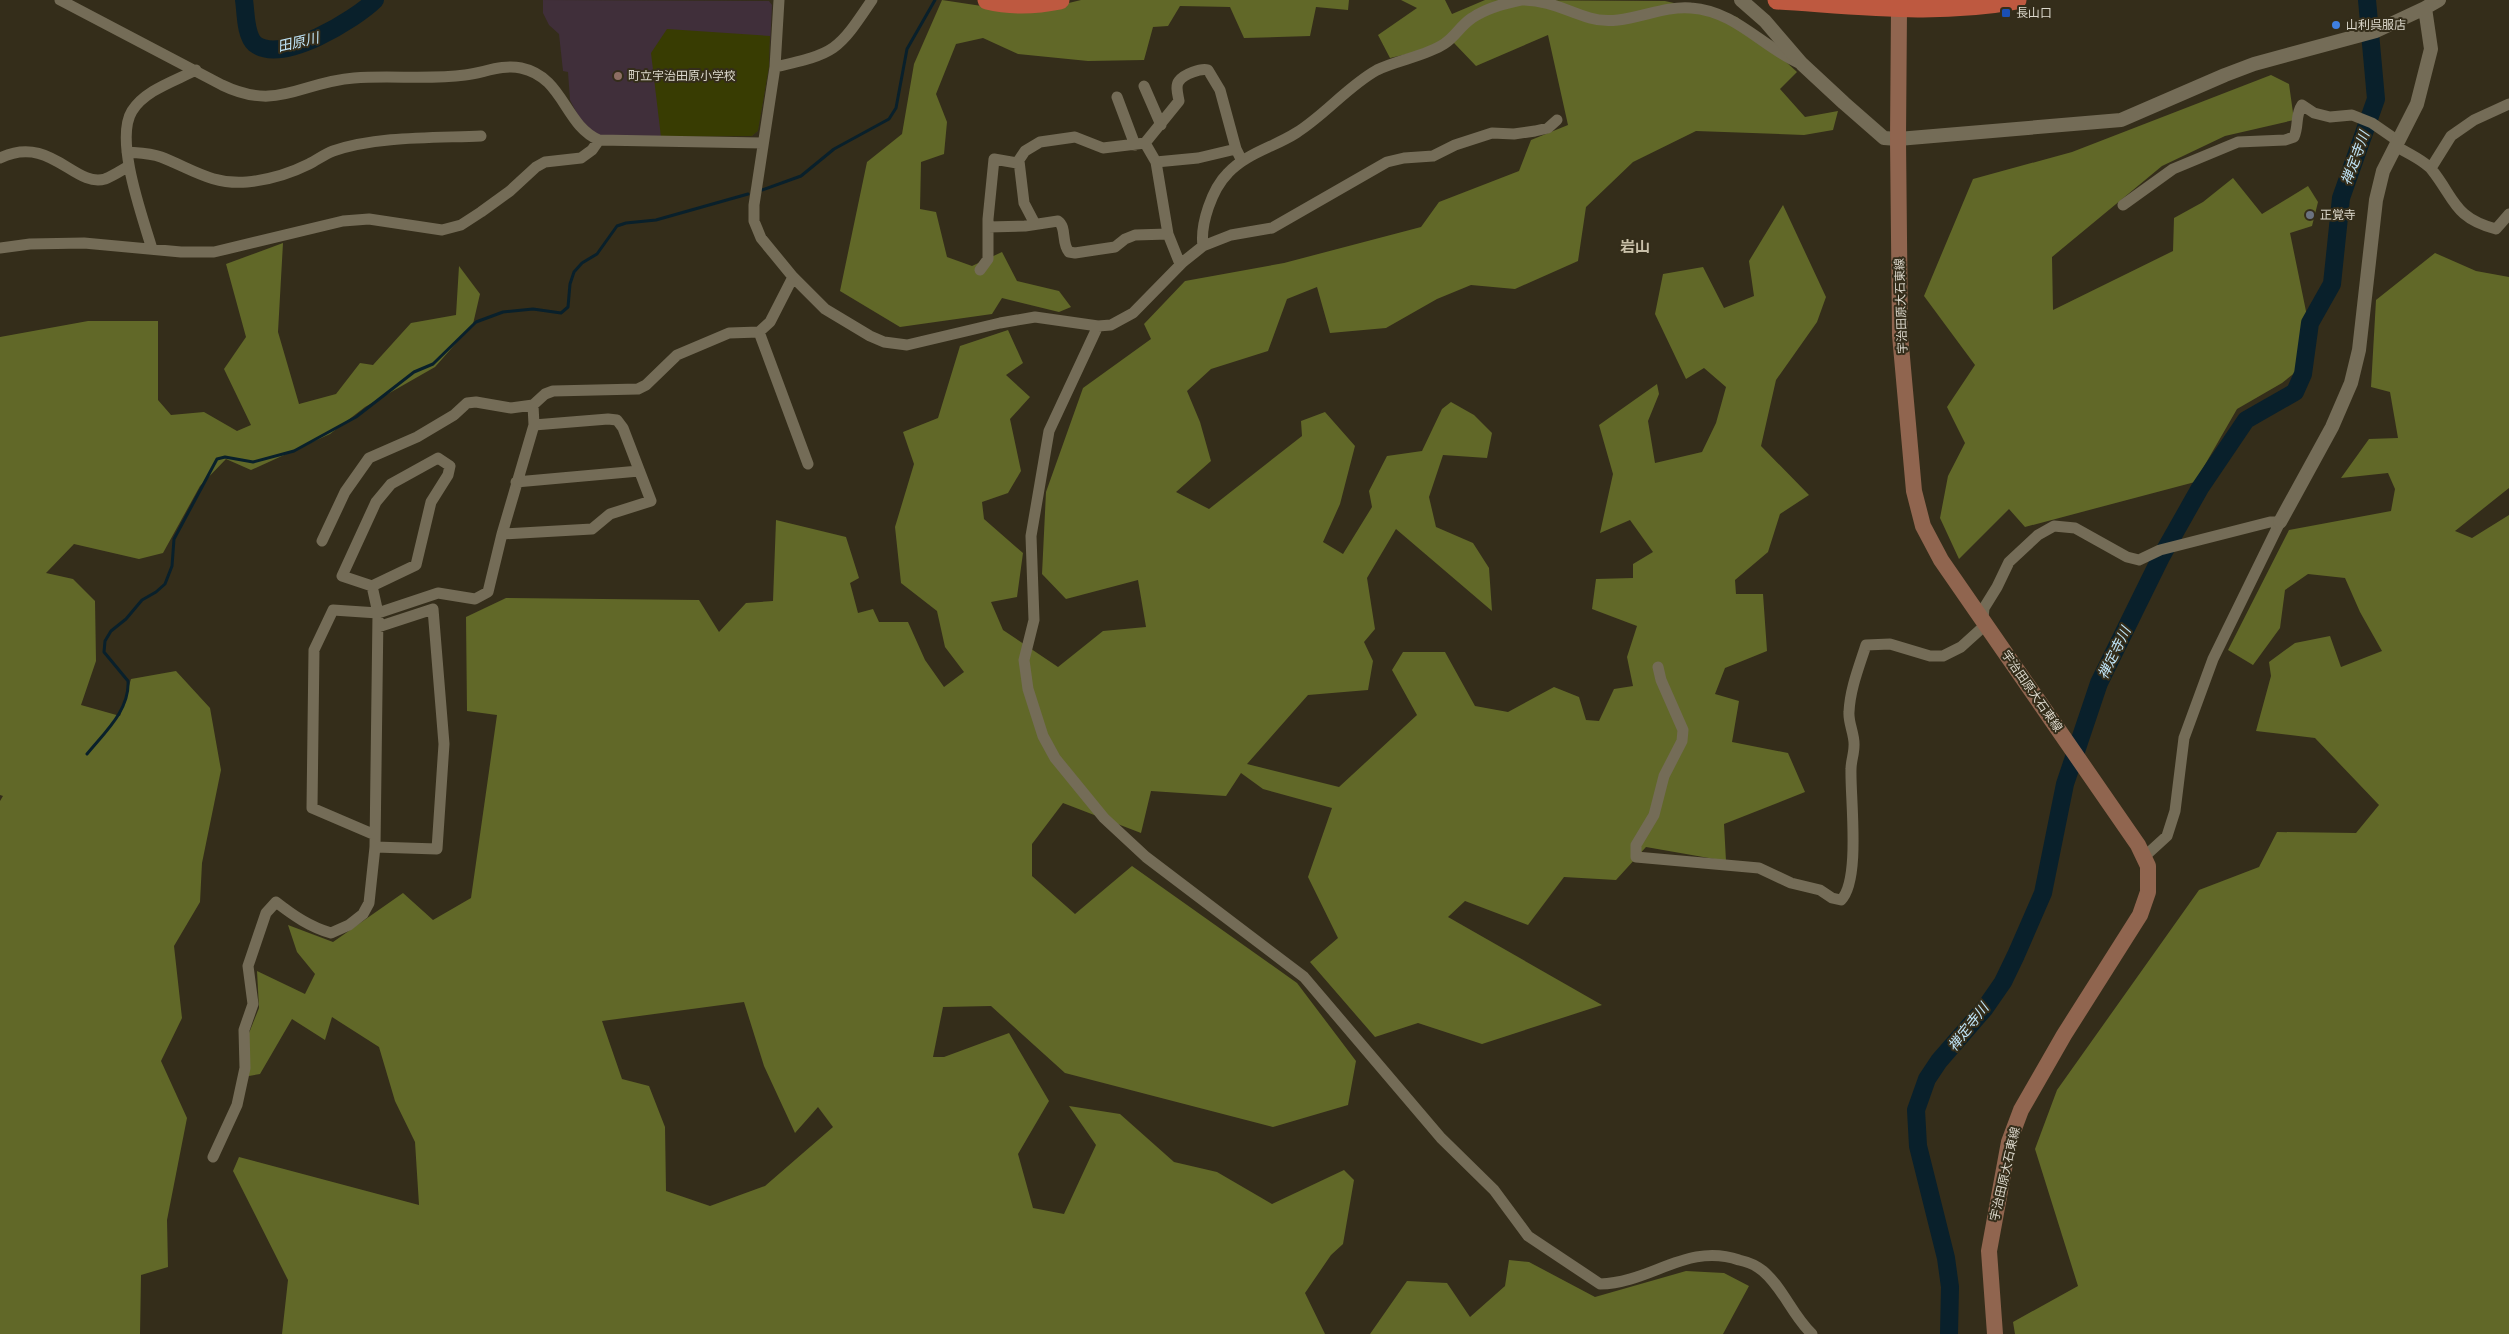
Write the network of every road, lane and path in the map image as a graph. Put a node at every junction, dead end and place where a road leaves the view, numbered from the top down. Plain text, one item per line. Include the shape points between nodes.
1 (60, 0) edge
2 (779, 0) edge
3 (872, 0) edge
4 (987, 0) edge
5 (1060, 0) edge
6 (1741, 0) edge
7 (1777, 0) edge
8 (2017, 0) edge
9 (2439, 0) edge
10 (2425, 8) junction
11 (1899, 9) junction
12 (1802, 64) junction
13 (775, 67) junction
14 (196, 70) junction
15 (1144, 86) dead end
16 (1117, 96) dead end
17 (2509, 104) edge
18 (1557, 120) dead end
19 (1161, 126) junction
20 (481, 136) dead end
21 (1898, 139) junction
22 (599, 140) junction
23 (2398, 141) junction
24 (762, 142) junction
25 (1140, 144) junction
26 (1236, 149) junction
27 (127, 152) junction
28 (0, 158) edge
29 (1019, 161) junction
30 (1242, 161) junction
31 (1156, 162) junction
32 (129, 166) junction
33 (2431, 168) junction
34 (2123, 204) dead end
35 (2509, 214) edge
36 (1035, 224) junction
37 (988, 227) junction
38 (1168, 234) junction
39 (1203, 246) junction
40 (0, 248) edge
41 (152, 249) junction
42 (1180, 264) junction
43 (980, 270) dead end
44 (793, 277) junction
45 (1098, 326) junction
46 (759, 332) junction
47 (533, 405) junction
48 (534, 425) junction
49 (808, 464) dead end
50 (639, 471) junction
51 (516, 482) junction
52 (2280, 522) junction
53 (502, 534) junction
54 (322, 541) dead end
55 (372, 586) junction
56 (378, 613) junction
57 (1983, 619) junction
58 (378, 627) junction
59 (1658, 667) dead end
60 (375, 835) junction
61 (375, 847) junction
62 (2144, 857) junction
63 (213, 1156) dead end
64 (1812, 1334) edge
65 (1995, 1334) edge

1 - 14 street
2 - 13 street
3 - 13 street via 849,34 832,50
4 - 5 highway via 1007,5
6 - 12 street via 1765,21
7 - 11 highway
8 - 11 highway
9 - 10 street
10 - 21 street via 2376,32 2254,64 2120,120
10 - 23 street via 2431,49 2417,104
11 - 21 main road, 宇治田原大石東線
12 - 21 street via 1884,138
12 - 30 street via 1719,14 1673,8 1615,20 1590,18 1551,2 1522,0 1471,18 1444,44 1376,71 1296,133
13 - 24 street
14 - 22 street via 240,94 271,97 353,78 464,75 505,66 520,68 535,72 552,85 582,130
14 - 27 street via 156,90 131,112 127,125
15 - 19 street
16 - 25 street
17 - 33 street via 2474,120 2451,136
18 - 39 street via 1548,128 1514,134 1492,133 1433,156 1387,162 1272,228 1231,235
19 - 25 street
19 - 26 street via 1179,101 1179,81 1185,76 1208,70 1220,90
20 - 27 street via 354,146 277,176 249,182 222,182 161,157
21 - 57 main road, 宇治田原大石東線 via 1900,335 1914,491 1923,526 1941,560
22 - 24 street
22 - 41 street via 581,158 536,166 481,212 460,225 442,230 368,220 343,221 214,252
23 - 33 street via 2399,148
23 - 34 street via 2352,115 2330,117 2314,113 2302,105 2294,137 2238,142 2173,169
23 - 52 street via 2384,171 2376,200 2359,350 2352,383
24 - 44 street via 754,221 760,238
25 - 29 street via 1103,148 1075,137 1034,144
25 - 31 street
26 - 30 street
26 - 31 street via 1198,158
27 - 32 street
28 - 32 street via 12,152 33,151 90,179 105,179
29 - 36 street via 1024,203
29 - 37 street via 1012,163 994,159
30 - 39 street via 1228,173 1216,192 1204,229
31 - 38 street
32 - 41 street
33 - 35 street via 2459,210 2479,225 2496,229
36 - 37 street
36 - 38 street via 1052,220 1061,222 1065,248 1075,253 1115,247 1135,235
37 - 43 street via 988,259
38 - 42 street
39 - 42 street
40 - 41 street via 84,243
42 - 45 street via 1133,313 1111,325
44 - 45 street via 825,309 870,336 892,343 907,345 1035,318
44 - 46 street via 770,322
45 - 64 street via 1049,431 1031,536 1034,620 1024,660 1030,695 1043,736 1055,758 1104,818 1146,857 1304,977 1441,1138 1494,1190 1528,1236 1600,1284 1631,1279 1693,1256 1728,1256 1752,1264 1773,1280
46 - 47 street via 730,333 677,355 638,389 553,391
46 - 49 street
47 - 48 street
47 - 54 street via 511,408 467,403 454,415 417,437 369,458 345,492
48 - 50 street via 618,420
48 - 51 street
50 - 51 street
50 - 53 street via 652,501 610,514 592,528
51 - 53 street
52 - 57 street via 2160,550 2139,560 2127,557 2074,528 2054,526 2038,535 2009,562 1984,608
52 - 62 street via 2213,659 2184,738 2175,811 2167,836
53 - 56 street via 488,592 475,599 438,593
55 - 55 street via 416,565 432,502 448,475 450,466 445,461 438,458 391,484 376,502 342,576
55 - 56 street
56 - 58 street
56 - 60 street via 333,610 314,650 312,808
57 - 59 street via 1982,628 1961,647 1943,656 1930,656 1890,644 1866,645 1849,713 1855,745 1851,767 1854,816 1850,881 1847,894 1841,900 1759,868 1636,857 1636,845 1654,815 1664,776 1682,741 1684,730
57 - 62 main road, 宇治田原大石東線
58 - 60 street
58 - 61 street via 433,609 444,744 437,849
60 - 61 street
61 - 63 street via 369,903 363,914 349,925 331,933 314,928 276,902 266,913 248,966 253,1004 244,1030 245,1068 237,1105
62 - 65 main road, 宇治田原大石東線 via 2148,866 2148,892 2140,915 2064,1035 2021,1110 2009,1142 1989,1251

